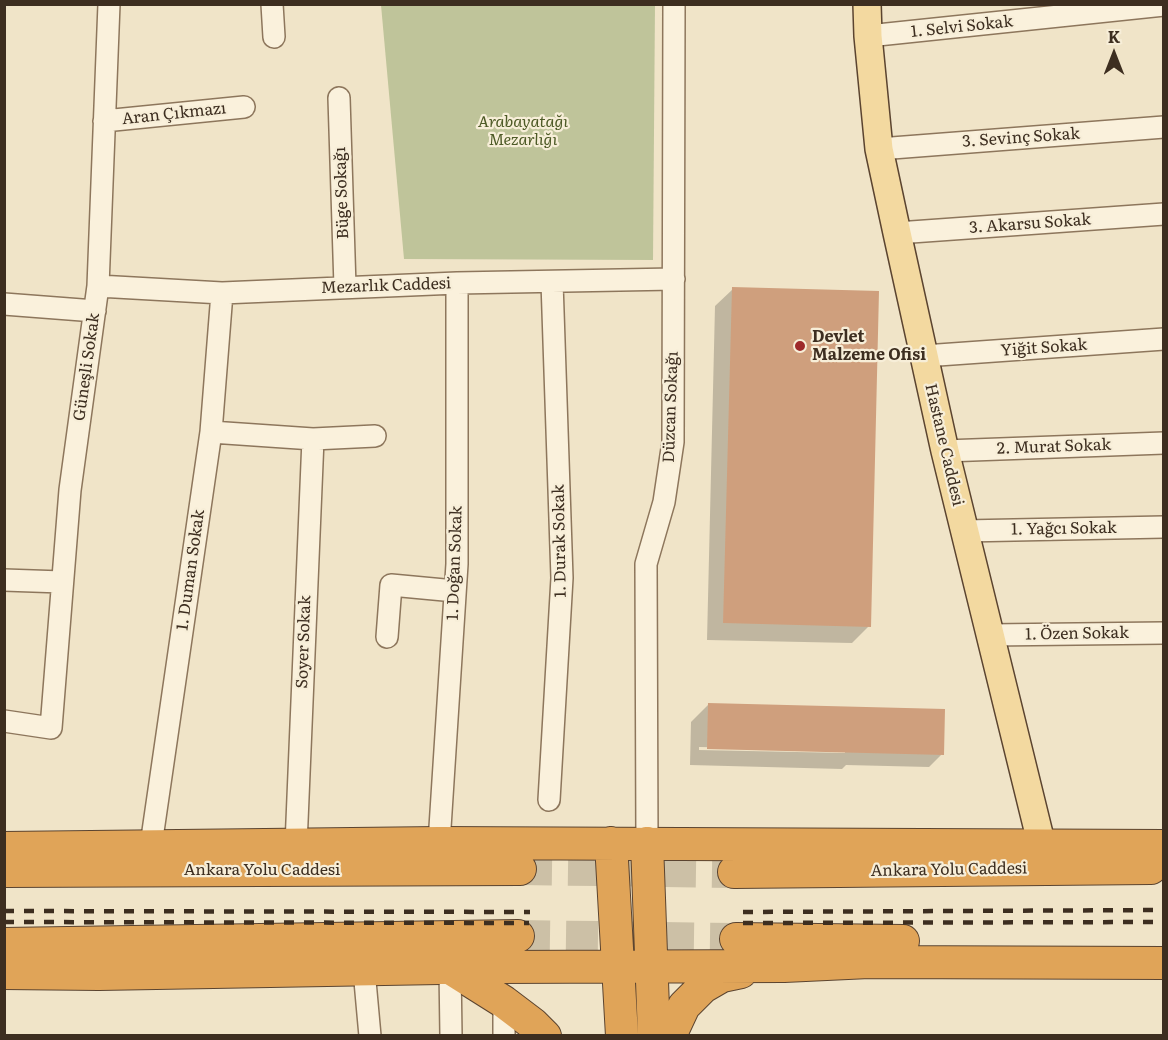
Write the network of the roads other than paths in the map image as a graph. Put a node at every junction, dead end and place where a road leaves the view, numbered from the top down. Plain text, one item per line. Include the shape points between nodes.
1 (109, 4) edge
2 (272, 4) edge
3 (674, 4) edge
4 (867, 4) edge
5 (1164, 5) edge
6 (1005, 13) edge
7 (868, 36) junction
8 (274, 37) dead end
9 (339, 99) dead end
10 (244, 107) dead end
11 (104, 121) junction
12 (1164, 127) edge
13 (879, 149) junction
14 (1164, 214) edge
15 (897, 233) junction
16 (674, 279) junction
17 (552, 282) junction
18 (457, 283) junction
19 (98, 286) junction
20 (345, 287) junction
21 (222, 293) junction
22 (4, 304) edge
23 (95, 311) junction
24 (1164, 339) edge
25 (924, 356) junction
26 (211, 432) junction
27 (375, 436) dead end
28 (313, 439) junction
29 (1164, 443) edge
30 (945, 451) junction
31 (1164, 527) edge
32 (964, 531) junction
33 (4, 580) edge
34 (62, 582) junction
35 (455, 591) junction
36 (1164, 633) edge
37 (990, 635) junction
38 (387, 637) dead end
39 (4, 721) edge
40 (549, 800) dead end
41 (439, 843) junction
42 (611, 843) junction
43 (647, 843) junction
44 (151, 845) junction
45 (296, 845) junction
46 (1042, 846) junction
47 (1164, 846) edge
48 (4, 848) edge
49 (1164, 867) edge
50 (520, 869) tunnel mouth
51 (4, 871) edge
52 (734, 872) tunnel mouth
53 (518, 936) tunnel mouth
54 (736, 939) tunnel mouth
55 (4, 944) edge
56 (1164, 944) edge
57 (1164, 963) edge
58 (784, 966) junction
59 (617, 967) junction
60 (653, 967) junction
61 (450, 968) junction
62 (364, 970) junction
63 (4, 973) edge
64 (504, 1002) junction
65 (370, 1035) edge
66 (451, 1035) edge
67 (504, 1035) edge
68 (545, 1035) edge
69 (622, 1035) edge
70 (654, 1035) edge
71 (670, 1035) edge

1 - 11 street, Güneşli Sokak
2 - 8 street
3 - 16 street, Düzcan Sokağı
4 - 7 main road, Hastane Caddesi
5 - 6 street, 1. Selvi Sokak
6 - 7 street, 1. Selvi Sokak
7 - 13 main road, Hastane Caddesi
9 - 20 street, Büge Sokağı
10 - 11 street, Aran Çıkmazı
11 - 19 street, Güneşli Sokak
12 - 13 street, 3. Sevinç Sokak
13 - 15 main road, Hastane Caddesi
14 - 15 street, 3. Akarsu Sokak
15 - 25 main road, Hastane Caddesi
16 - 17 street, Mezarlık Caddesi
16 - 43 street, Düzcan Sokağı via 673,442 664,502 646,564
17 - 18 street, Mezarlık Caddesi
17 - 40 street, 1. Durak Sokak via 562,579
18 - 20 street, Mezarlık Caddesi
18 - 35 street, 1. Doğan Sokak
19 - 21 street, Mezarlık Caddesi
19 - 23 street, Güneşli Sokak
20 - 21 street, Mezarlık Caddesi
21 - 26 street, 1. Duman Sokak
22 - 23 street
23 - 34 street, Güneşli Sokak via 70,490
24 - 25 street, Yiğit Sokak
25 - 30 main road, Hastane Caddesi
26 - 28 street
26 - 44 street, 1. Duman Sokak
27 - 28 street
28 - 45 street, Soyer Sokak
29 - 30 street, 2. Murat Sokak
30 - 32 main road, Hastane Caddesi
31 - 32 street, 1. Yağcı Sokak
32 - 37 main road, Hastane Caddesi
33 - 34 street
34 - 39 street, Güneşli Sokak via 51,728
35 - 38 street via 391,585
35 - 41 street, 1. Doğan Sokak
36 - 37 street, 1. Özen Sokak
37 - 46 main road, Hastane Caddesi
41 - 42 highway
41 - 45 highway
42 - 43 highway
42 - 59 highway
43 - 46 highway
43 - 60 highway
44 - 45 highway
44 - 48 highway
46 - 47 highway
49 - 52 highway, Ankara Yolu Caddesi
50 - 51 highway, Ankara Yolu Caddesi
53 - 55 highway
54 - 56 highway
57 - 58 highway via 869,962
58 - 60 highway
58 - 71 highway via 722,976 703,987 684,1006
59 - 60 highway
59 - 61 highway
59 - 69 highway
60 - 70 highway
61 - 62 highway
61 - 64 highway
61 - 66 street
62 - 63 highway
62 - 65 street
64 - 67 street
64 - 68 highway

